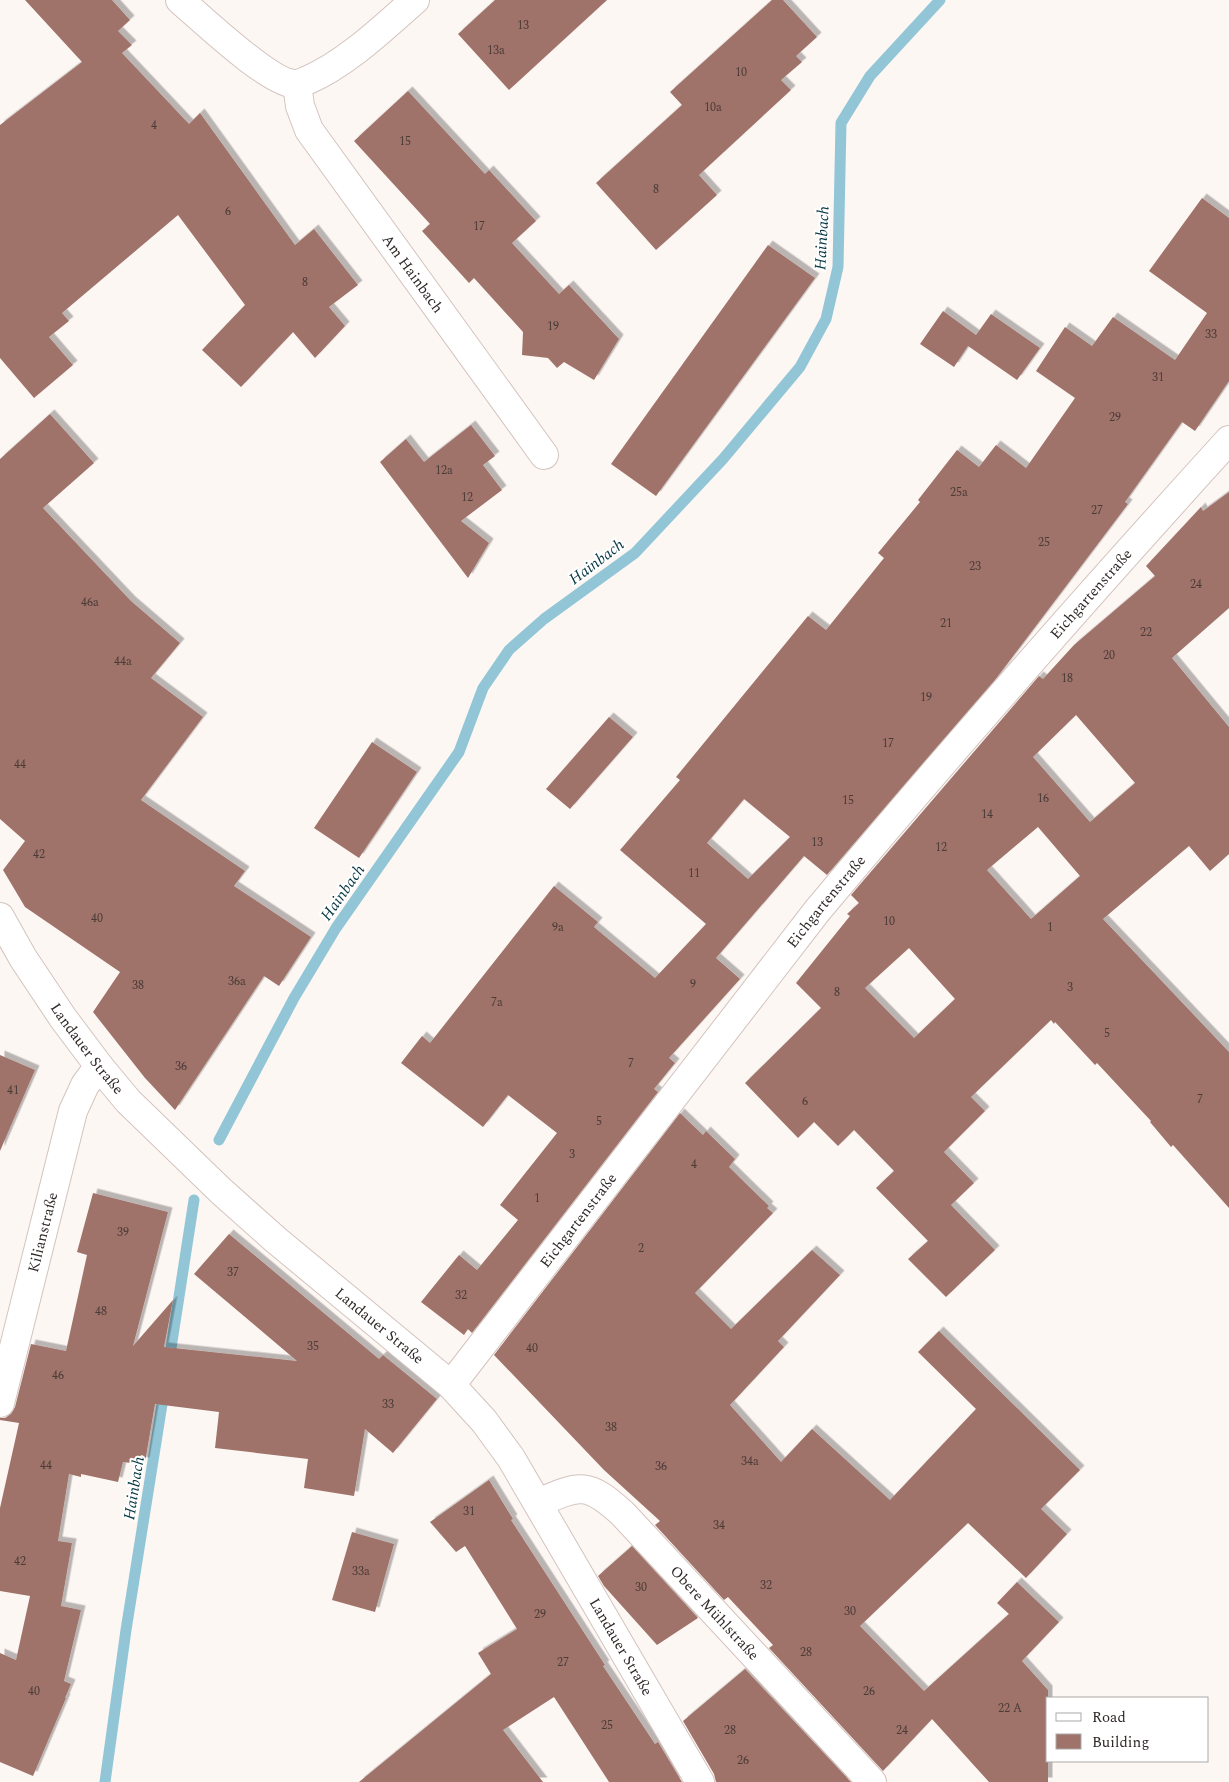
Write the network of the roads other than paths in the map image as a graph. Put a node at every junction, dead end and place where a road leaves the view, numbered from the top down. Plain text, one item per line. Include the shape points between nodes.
1 (180, 0) edge
2 (415, 0) edge
3 (297, 84) junction
4 (1229, 440) edge
5 (544, 455) dead end
6 (0, 917) edge
7 (99, 1066) junction
8 (452, 1384) junction
9 (0, 1403) edge
10 (538, 1503) junction
11 (700, 1782) edge
12 (872, 1782) edge

1 - 3 street via 269,73 282,81
2 - 3 street via 336,64
3 - 5 street, Am Hainbach via 300,106 309,130
4 - 8 street, Eichgartenstraße via 870,846
6 - 7 street, Landauer Straße via 23,958
7 - 8 street, Landauer Straße via 128,1101 221,1191
7 - 9 street, Kilianstraße via 85,1084 73,1111
8 - 10 street, Landauer Straße via 511,1458
10 - 11 street, Landauer Straße
10 - 12 street, Obere Mühlstraße via 579,1488 608,1500

